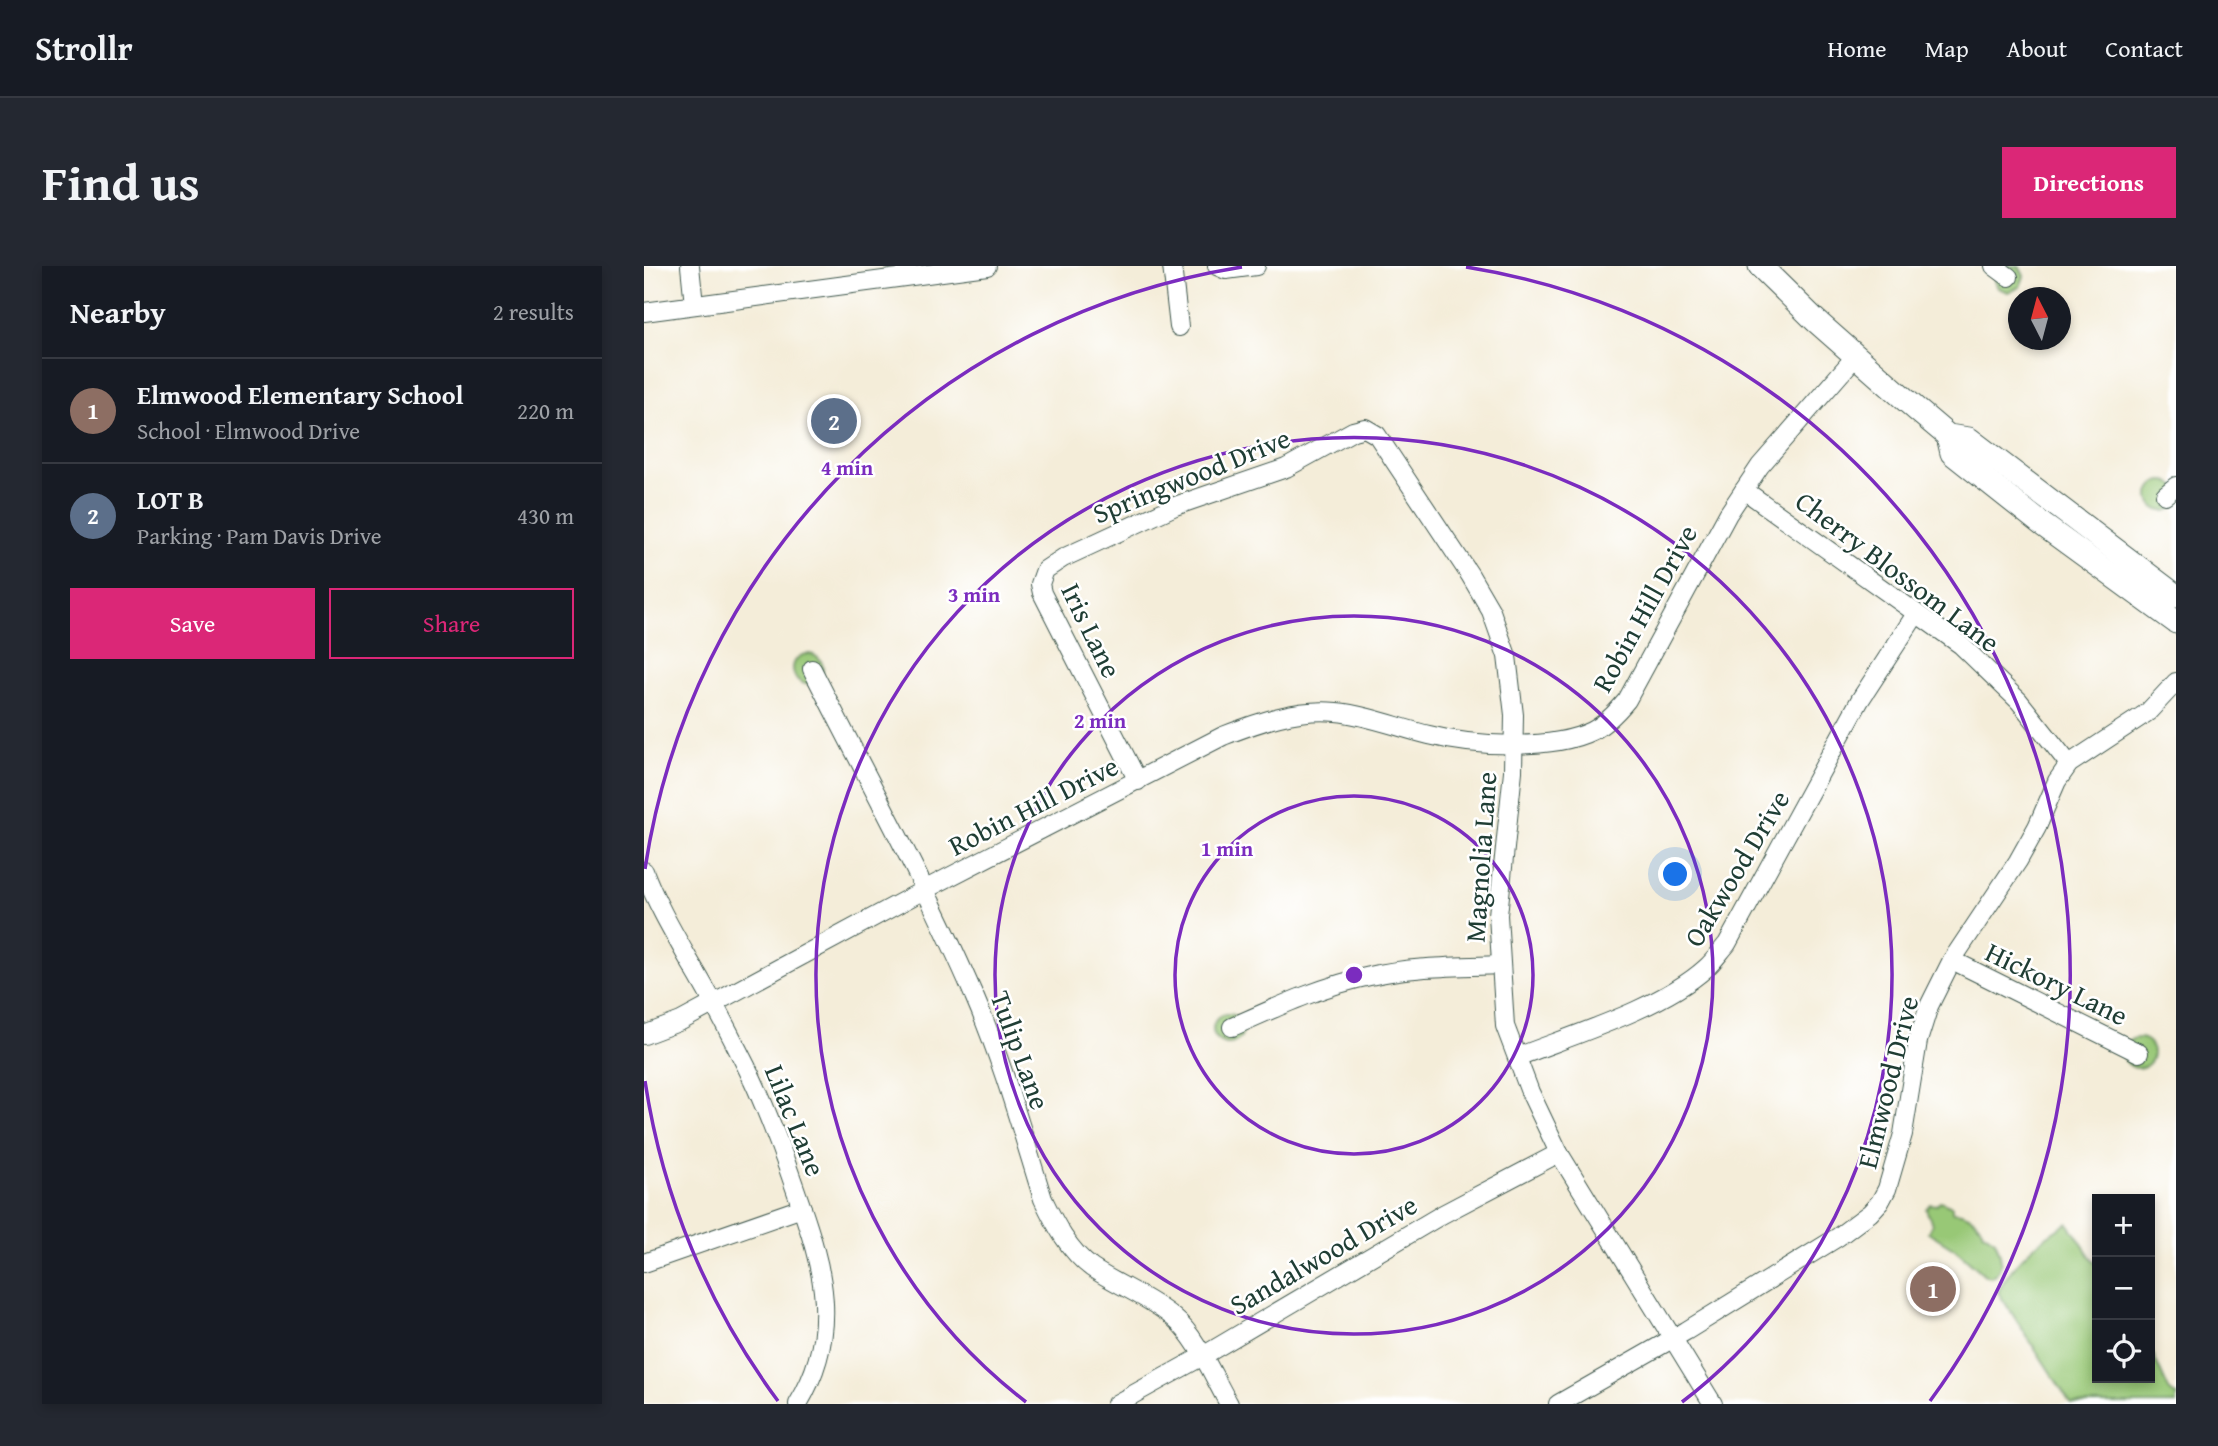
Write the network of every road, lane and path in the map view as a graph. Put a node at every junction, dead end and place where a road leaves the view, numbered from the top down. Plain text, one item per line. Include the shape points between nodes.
1 (690, 266) edge
2 (987, 266) edge
3 (1172, 266) edge
4 (1217, 266) edge
5 (1250, 266) edge
6 (1256, 266) edge
7 (1760, 266) edge
8 (1994, 266) edge
9 (2009, 278) dead end
10 (694, 305) junction
11 (644, 312) edge
12 (1179, 327) dead end
13 (1855, 357) junction
14 (1365, 428) joint
15 (1948, 436) junction
16 (1744, 490) junction
17 (1042, 577) joint
18 (2176, 596) edge
19 (1916, 614) junction
20 (2176, 622) edge
21 (812, 669) dead end
22 (2176, 682) edge
23 (1513, 743) junction
24 (2069, 764) junction
25 (1138, 781) junction
26 (644, 872) edge
27 (924, 890) junction
28 (1952, 960) junction
29 (1500, 965) junction
30 (713, 1003) junction
31 (1233, 1027) dead end
32 (644, 1035) edge
33 (2139, 1053) dead end
34 (1517, 1057) junction
35 (1559, 1153) junction
36 (802, 1208) junction
37 (644, 1263) edge
38 (1671, 1339) junction
39 (1201, 1357) junction
40 (798, 1404) edge
41 (1116, 1404) edge
42 (1228, 1404) edge
43 (1558, 1404) edge
44 (1713, 1404) edge

1 - 10 street
2 - 10 street
3 - 12 street
4 - 5 street via 1226,270
5 - 6 street
7 - 13 main road
8 - 9 street
10 - 11 street
13 - 15 main road
13 - 16 street, Robin Hill Drive
14 - 17 street, Springwood Drive via 1286,468 1175,506 1063,558
14 - 23 street, Magnolia Lane via 1377,435 1491,611 1512,682
15 - 18 main road via 1969,439
15 - 20 main road via 1952,453
16 - 19 street, Cherry Blossom Lane
16 - 23 street, Robin Hill Drive via 1617,712 1594,731 1569,740
17 - 25 street, Iris Lane via 1042,593
19 - 24 street, Cherry Blossom Lane via 1988,669
19 - 34 street, Oakwood Drive via 1860,700 1727,944 1707,968 1642,1007
21 - 27 street, Tulip Lane
22 - 24 street, Elmwood Drive via 2148,712
23 - 25 street, Robin Hill Drive via 1461,741 1353,715 1317,712 1282,716 1223,736
23 - 29 street, Magnolia Lane via 1498,915
24 - 28 street, Elmwood Drive via 2018,861
25 - 27 street, Robin Hill Drive
26 - 30 street, Lilac Lane
27 - 30 street, Robin Hill Drive
27 - 39 street, Tulip Lane via 976,1000 1052,1218 1077,1255 1177,1320
28 - 33 street, Hickory Lane
28 - 38 street, Elmwood Drive via 1918,1041 1903,1134 1881,1202 1838,1237
29 - 31 street via 1372,975 1296,999
29 - 34 street, Magnolia Lane via 1505,1026
30 - 32 street, Robin Hill Drive
30 - 36 street, Lilac Lane via 761,1098
34 - 35 street, Magnolia Lane
35 - 38 street, Magnolia Lane
35 - 39 street, Sandalwood Drive via 1443,1214
36 - 37 street
36 - 40 street, Lilac Lane via 824,1291 820,1353
38 - 43 street, Elmwood Drive
38 - 44 street, Magnolia Lane
39 - 41 street, Sandalwood Drive
39 - 42 street, Tulip Lane

